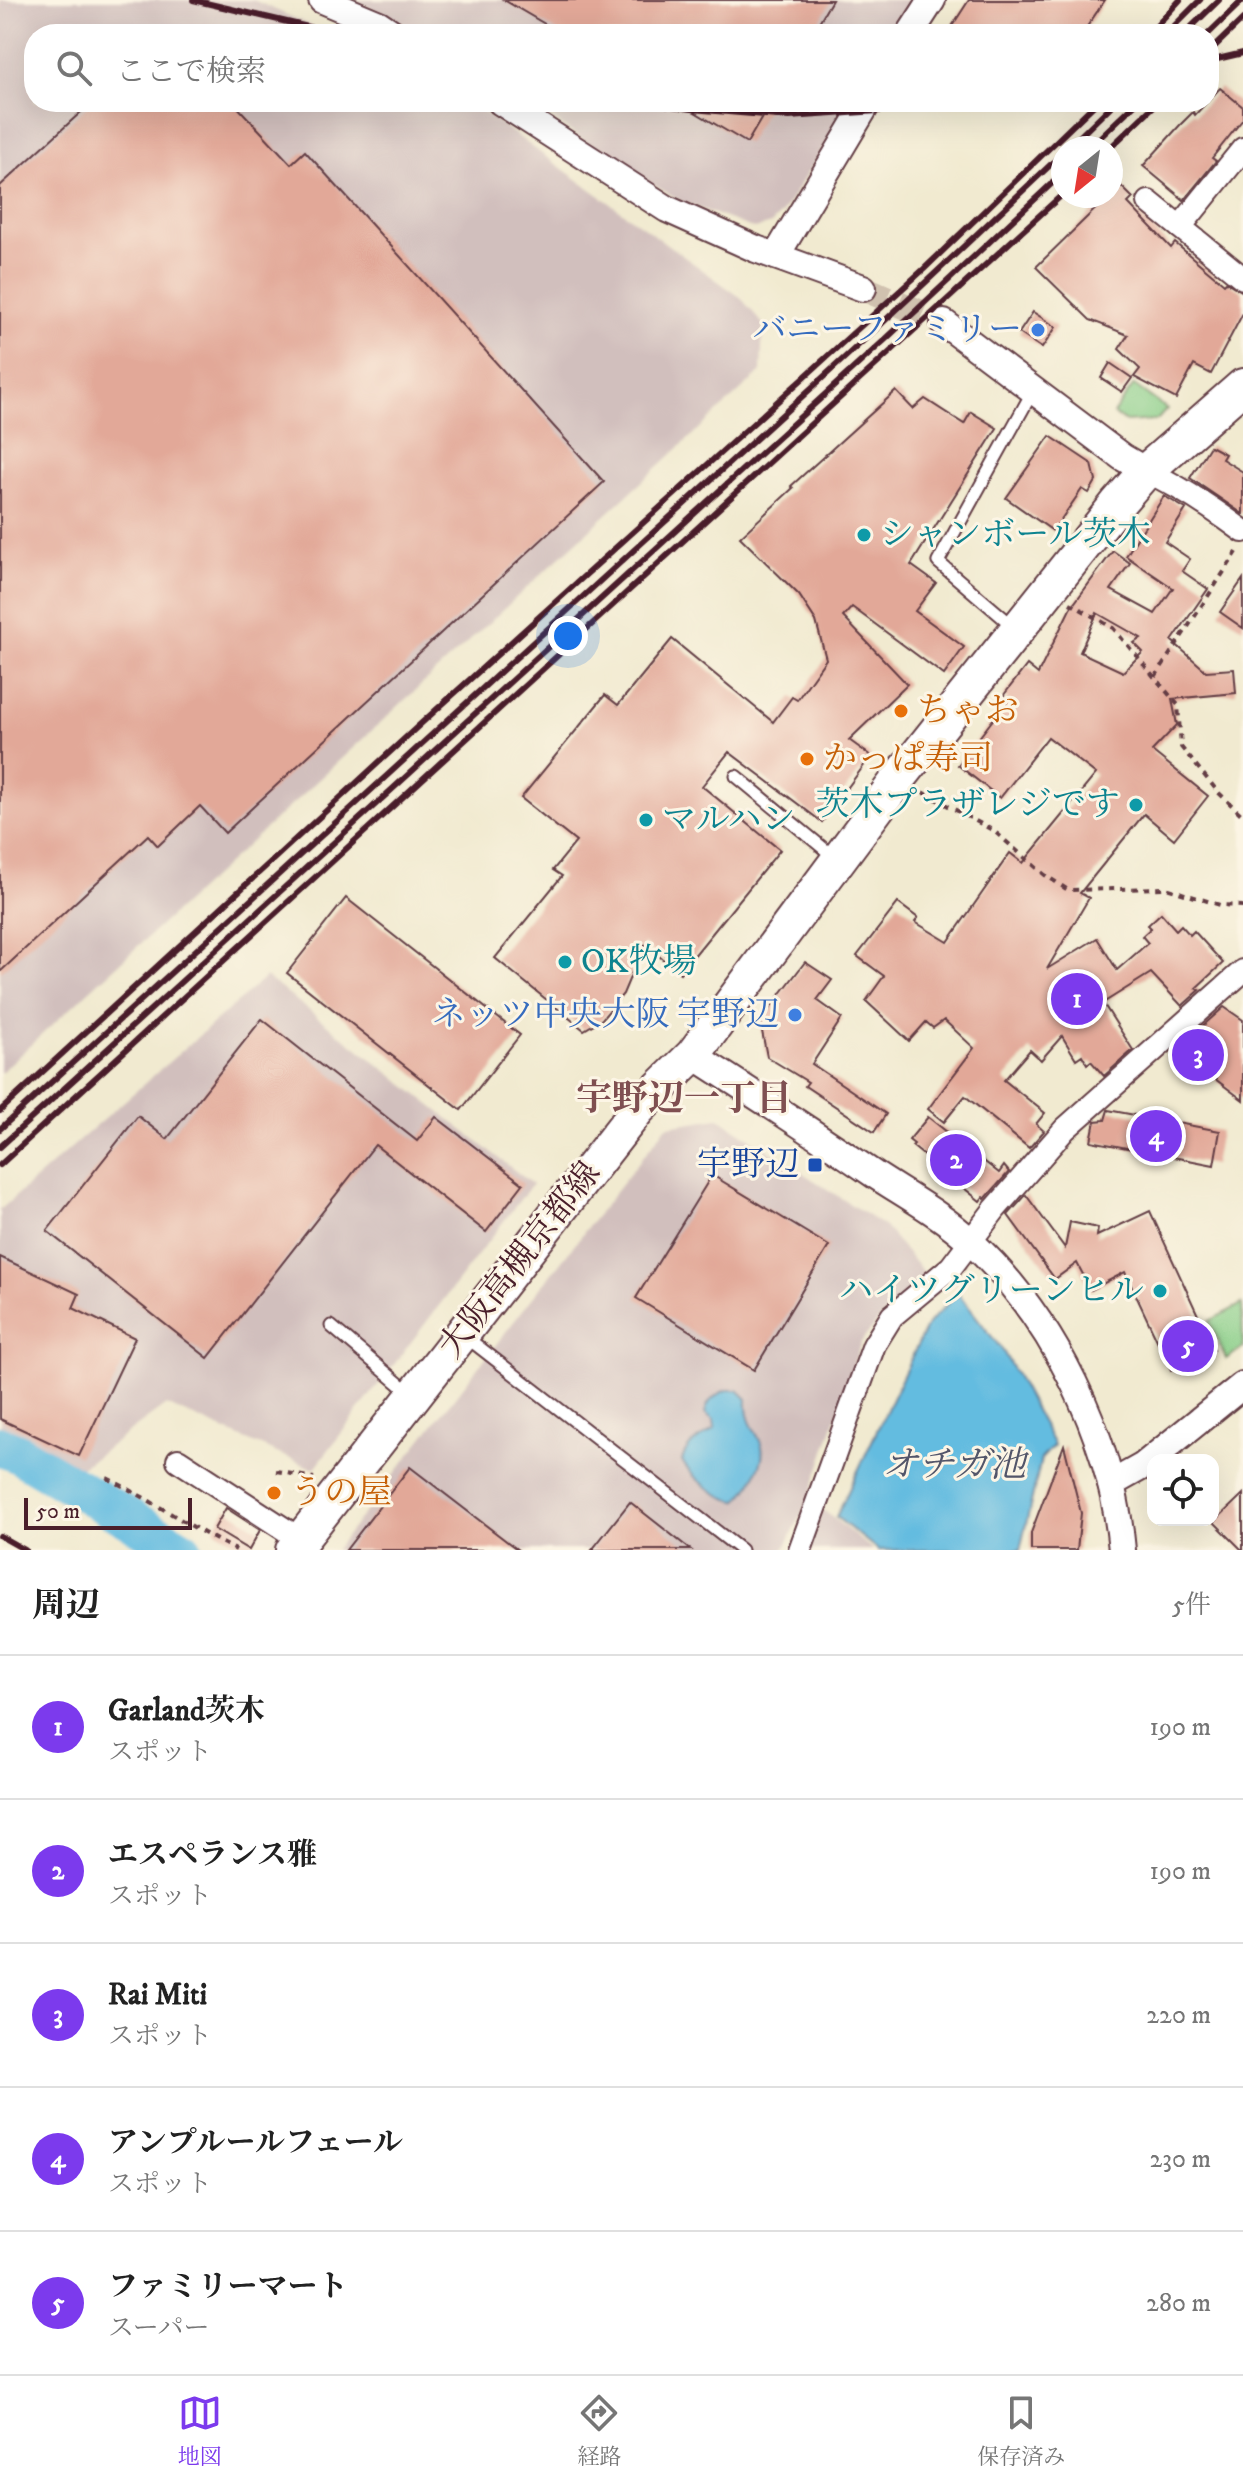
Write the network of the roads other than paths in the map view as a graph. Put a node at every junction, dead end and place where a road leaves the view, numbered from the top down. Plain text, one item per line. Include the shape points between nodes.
1 (322, 0) edge
2 (932, 0) edge
3 (379, 24) edge
4 (916, 24) edge
5 (517, 112) edge
6 (862, 112) edge
7 (1243, 149) edge
8 (1149, 202) dead end
9 (1180, 227) junction
10 (776, 256) junction
11 (1243, 278) edge
12 (863, 288) tunnel mouth
13 (944, 323) tunnel mouth
14 (1243, 386) edge
15 (1034, 389) junction
16 (1146, 471) junction
17 (1243, 531) edge
18 (1018, 629) junction
19 (736, 776) dead end
20 (838, 860) junction
21 (1243, 971) edge
22 (693, 1055) junction
23 (970, 1241) junction
24 (331, 1326) dead end
25 (463, 1334) junction
26 (1243, 1385) edge
27 (414, 1396) junction
28 (178, 1460) dead end
29 (1111, 1484) junction
30 (297, 1545) edge
31 (739, 1548) edge
32 (800, 1550) edge
33 (1122, 1550) edge

1 - 3 street
2 - 4 street
5 - 10 street via 667,209
6 - 10 street
7 - 9 street
8 - 9 street
9 - 11 street
10 - 12 street
13 - 15 street
14 - 16 main road, 大阪高槻京都線
15 - 16 street
15 - 18 lane via 938,562
16 - 17 street
16 - 18 main road, 大阪高槻京都線
18 - 20 main road, 大阪高槻京都線
19 - 20 lane
20 - 22 main road, 大阪高槻京都線
21 - 23 street via 1065,1129
22 - 23 street
22 - 25 main road, 大阪高槻京都線 via 638,1109
23 - 29 street via 1030,1308 1068,1369
23 - 32 street via 951,1267 892,1316 874,1345
24 - 27 lane
25 - 27 main road, 大阪高槻京都線
25 - 31 lane
26 - 29 street via 1143,1466
27 - 30 main road, 大阪高槻京都線
28 - 30 street
29 - 33 street

